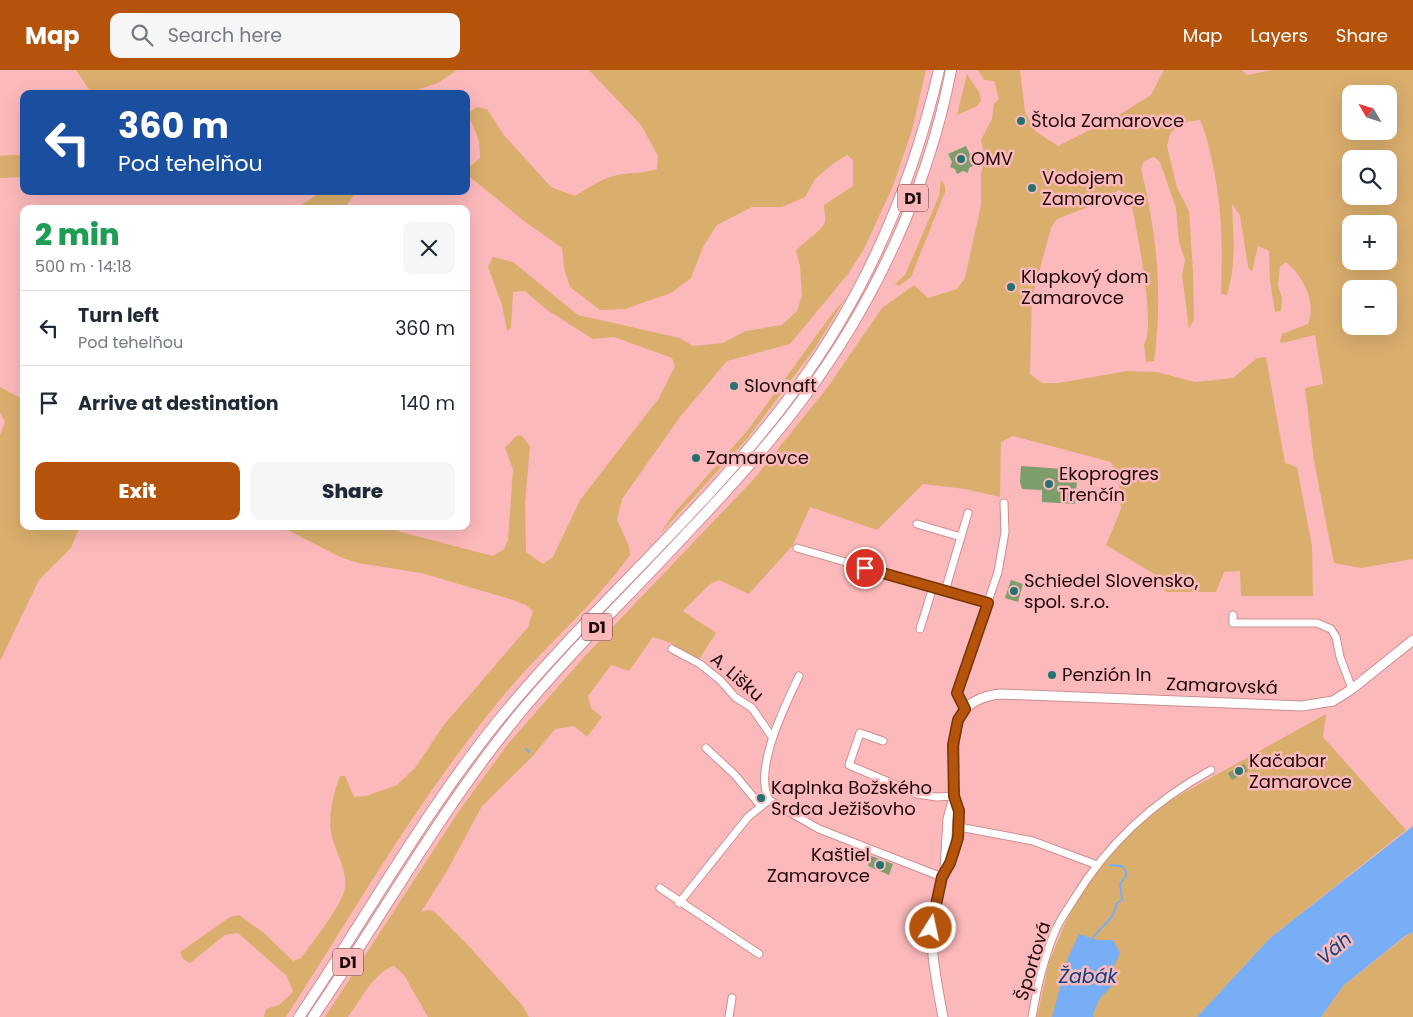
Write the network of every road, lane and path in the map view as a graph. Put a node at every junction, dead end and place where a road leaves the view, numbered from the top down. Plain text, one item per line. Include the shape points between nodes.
1 (939, 70) edge
2 (951, 70) edge
3 (1004, 503) dead end
4 (968, 513) dead end
5 (917, 524) dead end
6 (961, 537) junction
7 (798, 548) dead end
8 (933, 587) junction
9 (945, 591) junction
10 (988, 603) junction
11 (1233, 615) dead end
12 (920, 629) dead end
13 (1413, 640) edge
14 (672, 649) dead end
15 (798, 676) dead end
16 (1352, 689) junction
17 (965, 709) junction
18 (772, 737) junction
19 (883, 742) dead end
20 (706, 748) dead end
21 (1211, 770) dead end
22 (954, 796) junction
23 (769, 800) junction
24 (760, 805) junction
25 (959, 827) junction
26 (1097, 865) junction
27 (943, 874) junction
28 (660, 888) dead end
29 (680, 903) junction
30 (759, 954) dead end
31 (732, 998) dead end
32 (299, 1017) edge
33 (313, 1017) edge
34 (729, 1017) edge
35 (943, 1017) edge
36 (1032, 1017) edge

1 - 32 highway, D1 via 918,150 896,208 866,276 814,364 722,479 506,711 427,818
2 - 33 highway, D1 via 931,146 908,211 876,282 830,360 744,472 560,666 515,719 435,827
3 - 10 street via 1002,553
4 - 6 street
5 - 6 street
6 - 9 street
7 - 8 street
8 - 9 street
8 - 12 street
9 - 10 street
10 - 17 street via 957,693
11 - 16 street via 1233,623 1317,623 1331,629
13 - 16 main road, Zamarovská
14 - 18 street, A. Lišku via 700,664 735,697 752,708
15 - 18 street, A. Lišku
16 - 17 main road, Zamarovská via 1333,701 1302,706 1001,694 980,698
17 - 22 main road via 954,735
18 - 23 street, A. Lišku via 764,784
19 - 22 street via 860,733 849,765 917,794
20 - 24 street
21 - 26 street, Športová via 1182,786 1144,814
22 - 25 main road via 959,811
22 - 27 main road via 948,819
23 - 24 street
23 - 27 street via 819,829
24 - 29 street
25 - 26 street via 1033,841
25 - 27 main road via 956,848
26 - 36 street, Športová via 1056,929 1038,985
27 - 35 main road via 931,928 931,947
28 - 29 street
29 - 30 street
31 - 34 street

